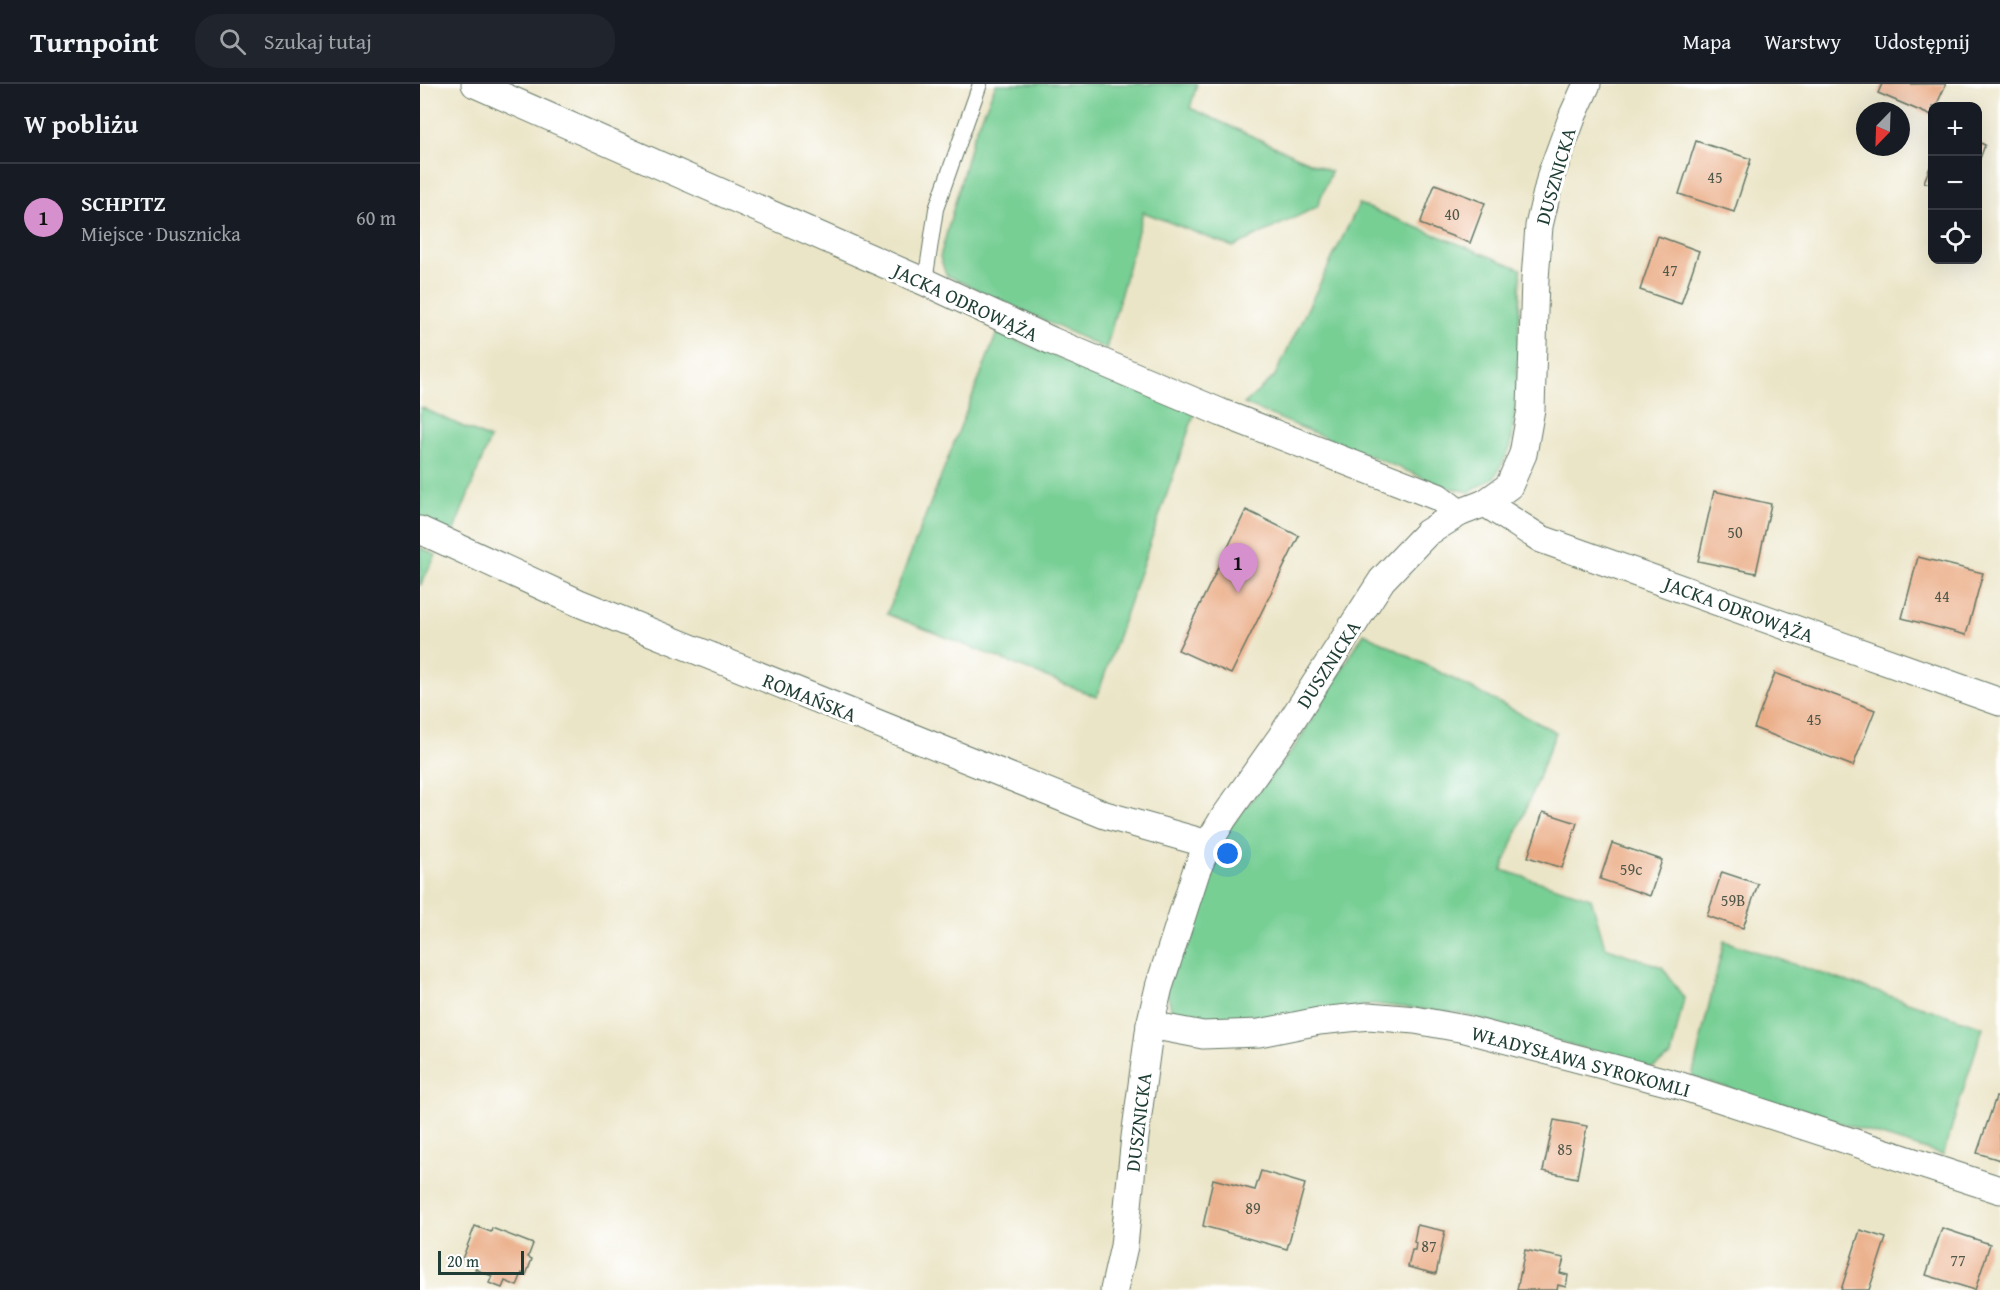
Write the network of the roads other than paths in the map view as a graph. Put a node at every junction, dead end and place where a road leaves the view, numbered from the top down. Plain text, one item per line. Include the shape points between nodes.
1 (475, 84) edge
2 (980, 84) edge
3 (1587, 84) edge
4 (925, 282) junction
5 (1485, 503) junction
6 (1459, 513) junction
7 (420, 531) edge
8 (2000, 702) edge
9 (1208, 844) junction
10 (1150, 1025) junction
11 (2000, 1190) edge
12 (1114, 1290) edge

1 - 4 street, JACKA ODROWĄŻA
2 - 4 lane via 936,209
3 - 5 street, DUSZNICKA via 1551,175 1539,226 1531,409 1523,454 1509,486
4 - 6 street, JACKA ODROWĄŻA via 1201,404 1438,497
5 - 6 street, DUSZNICKA
5 - 8 street, JACKA ODROWĄŻA via 1541,538
6 - 9 street, DUSZNICKA via 1427,533 1382,580
7 - 9 street, ROMAŃSKA via 579,603 1094,811
9 - 10 street, DUSZNICKA via 1159,987
10 - 11 street, WŁADYSŁAWA SYROKOMLI via 1203,1035 1258,1033 1369,1016 1465,1029 1678,1086
10 - 12 street, DUSZNICKA via 1124,1246

